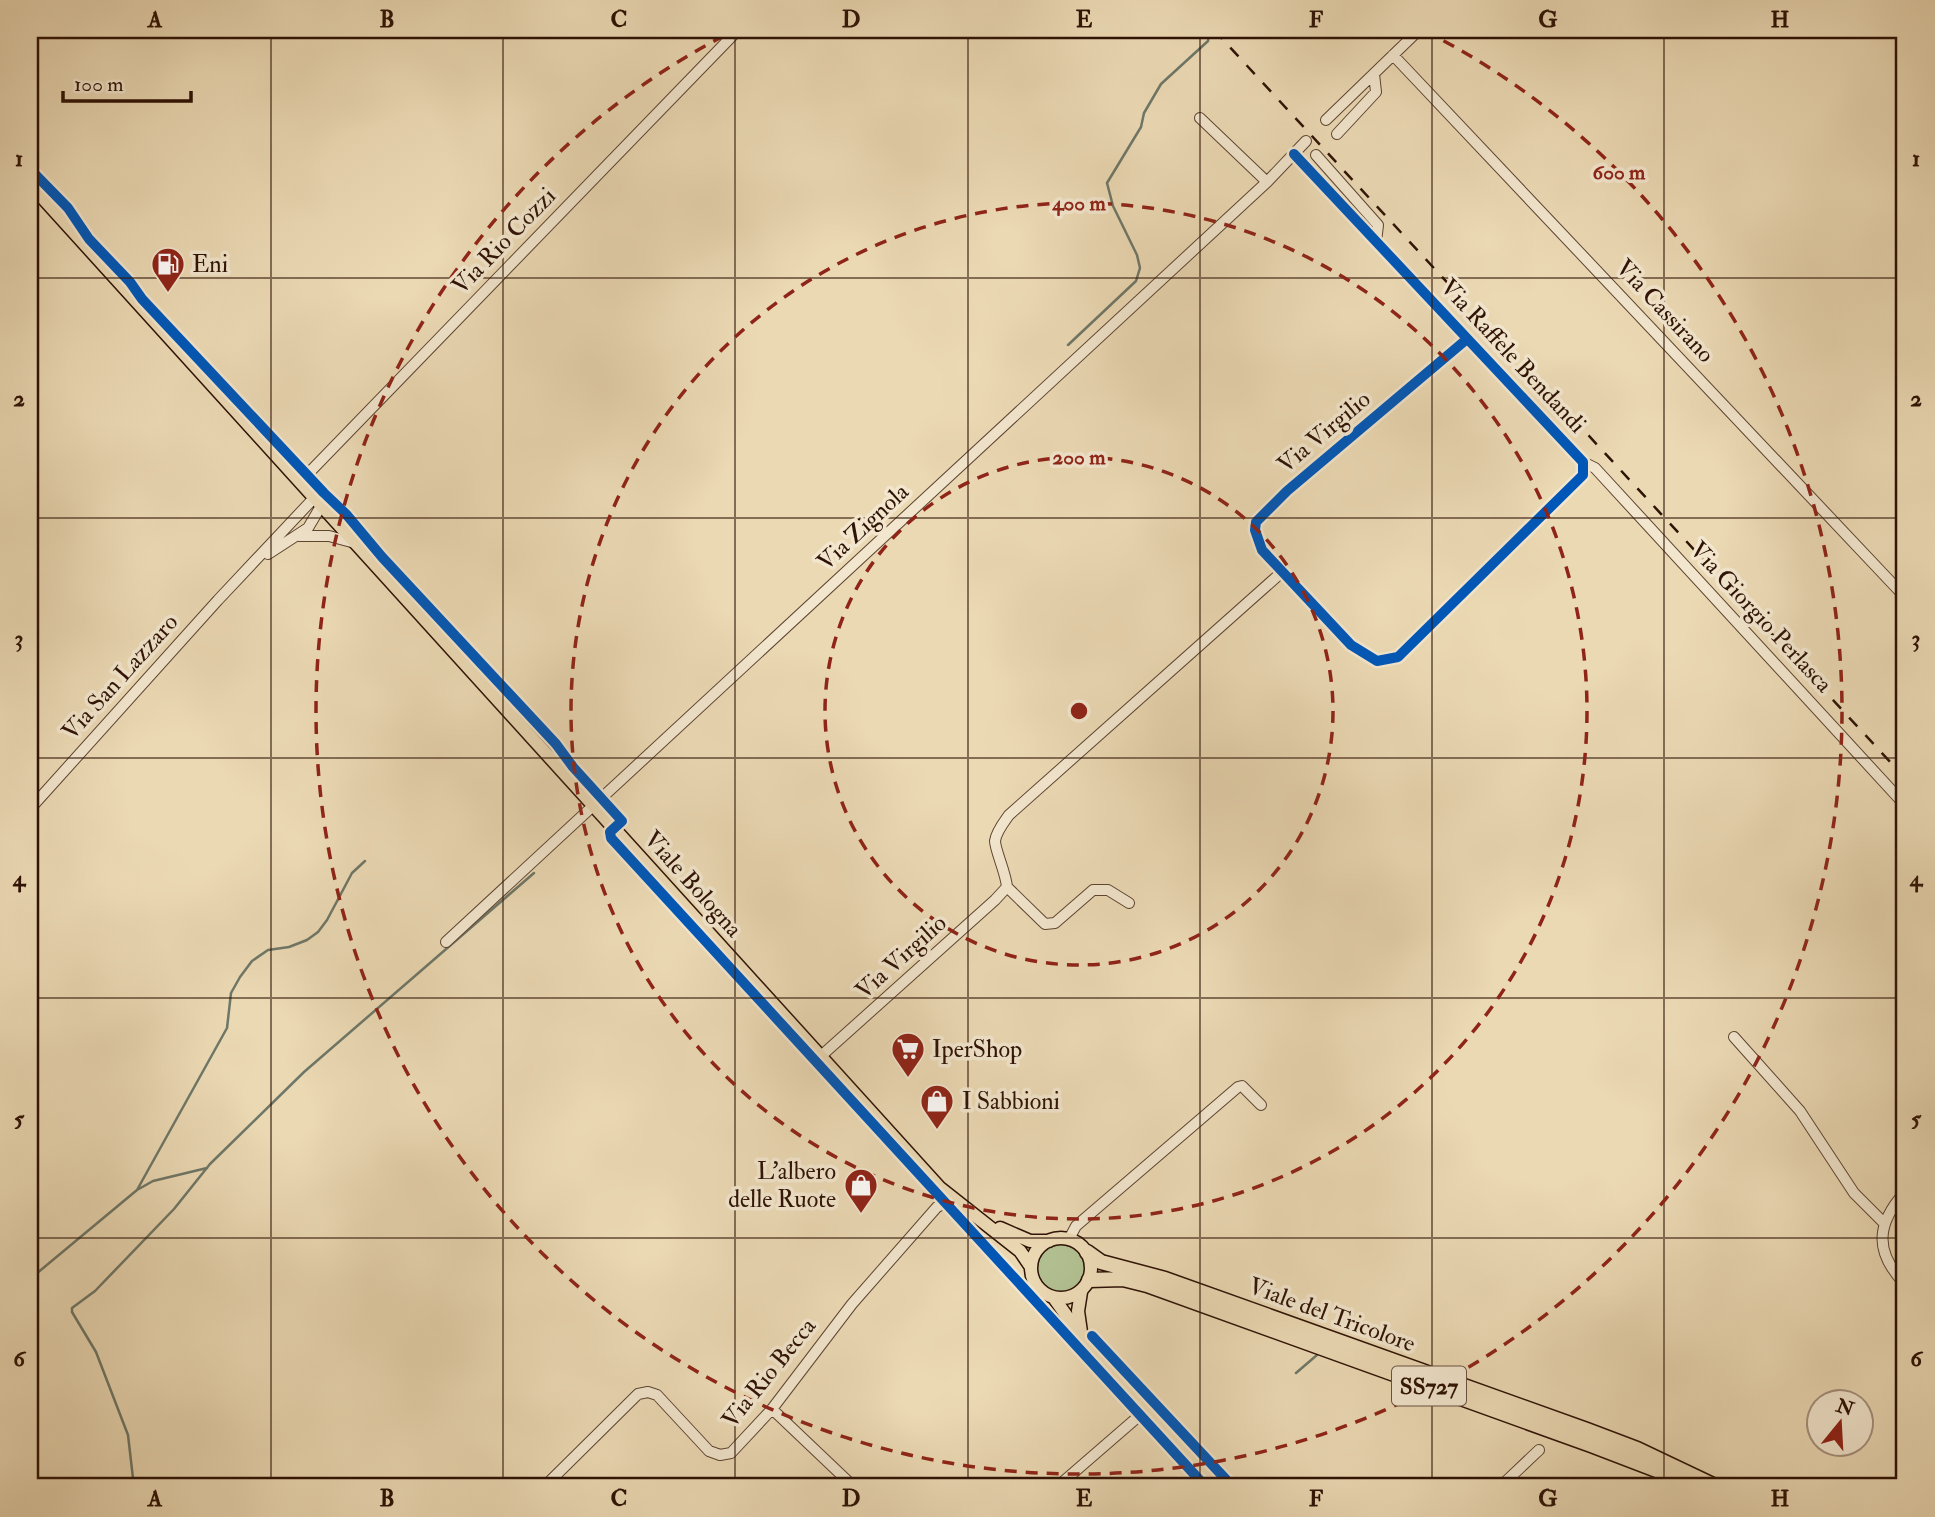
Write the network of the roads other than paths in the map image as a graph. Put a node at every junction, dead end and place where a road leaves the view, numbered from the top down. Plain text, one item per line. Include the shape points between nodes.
1 (738, 30) edge
2 (1419, 30) edge
3 (1393, 55) junction
4 (1374, 74) junction
5 (1200, 118) dead end
6 (1326, 120) dead end
7 (1336, 134) dead end
8 (1306, 141) dead end
9 (1294, 154) junction
10 (1316, 155) dead end
11 (1268, 182) junction
12 (30, 184) edge
13 (1376, 242) junction
14 (1467, 339) junction
15 (1583, 462) junction
16 (301, 481) junction
17 (318, 502) junction
18 (298, 536) junction
19 (355, 543) junction
20 (1282, 572) junction
21 (243, 574) junction
22 (1905, 597) edge
23 (593, 805) junction
24 (1905, 805) edge
25 (30, 809) edge
26 (1007, 887) junction
27 (1129, 903) dead end
28 (446, 942) dead end
29 (1734, 1037) dead end
30 (821, 1056) junction
31 (1261, 1105) dead end
32 (1905, 1192) edge
33 (958, 1202) junction
34 (1884, 1223) junction
35 (1069, 1239) junction
36 (1049, 1241) junction
37 (1087, 1252) junction
38 (1031, 1267) junction
39 (1905, 1284) edge
40 (1085, 1286) junction
41 (1054, 1298) junction
42 (1083, 1339) junction
43 (772, 1409) junction
44 (1147, 1409) junction
45 (1539, 1450) dead end
46 (544, 1487) edge
47 (854, 1487) edge
48 (1057, 1487) edge
49 (1219, 1487) edge
50 (1500, 1487) edge
51 (1694, 1487) edge
52 (1717, 1487) edge

1 - 16 street, Via Rio Cozzi
2 - 3 street
3 - 4 street
3 - 22 street, Via Cassirano
4 - 6 street
4 - 7 street via 1376,92
5 - 11 street
8 - 9 street, Via Zignola
9 - 11 street, Via Zignola
9 - 13 street, Via Raffele Bendandi
10 - 13 street via 1378,225
11 - 23 street, Via Zignola
12 - 16 main road, Viale Bologna
13 - 14 street, Via Raffele Bendandi
14 - 15 street, Via Raffele Bendandi
14 - 20 street, Via Virgilio via 1256,522 1262,550
15 - 20 street, Via Raffele Bendandi via 1583,475 1398,657 1377,661 1351,645
15 - 24 street, Via Giorgio Perlasca via 1595,468
16 - 17 main road, Viale Bologna
17 - 18 street, Via San Lazzaro via 308,528
17 - 19 main road, Viale Bologna
17 - 21 street, Via San Lazzaro
18 - 19 street via 329,536
18 - 21 street, Via San Lazzaro
19 - 23 main road, Viale Bologna
20 - 26 street via 1009,815 995,843
21 - 25 street, Via San Lazzaro
23 - 28 street, Via Zignola
23 - 30 main road, Viale Bologna
26 - 27 street via 1045,924 1055,923 1093,890 1108,890
26 - 30 street, Via Virgilio
29 - 34 street via 1800,1111 1854,1193
30 - 33 main road, Viale Bologna via 940,1188
31 - 35 street via 1238,1087 1076,1226
32 - 34 street
33 - 36 main road via 1012,1234 1030,1241
33 - 38 main road via 1020,1251
33 - 43 street, Via Rio Becca via 937,1207 852,1304
34 - 39 street via 1885,1257
35 - 36 main road
35 - 37 main road
36 - 38 main road via 1035,1254
37 - 40 main road via 1091,1266
37 - 52 highway, Viale del Tricolore / SS727 via 1101,1262 1165,1279 1637,1449
38 - 41 main road via 1037,1286
40 - 41 main road via 1073,1297
40 - 42 main road via 1078,1311
40 - 51 highway, Viale del Tricolore / SS727 via 1123,1279 1147,1285 1591,1445
41 - 42 main road
42 - 44 main road
43 - 46 street, Via Rio Becca via 731,1453 720,1455 709,1451 657,1395 638,1394
43 - 47 street
44 - 48 street
44 - 49 main road
45 - 50 street

